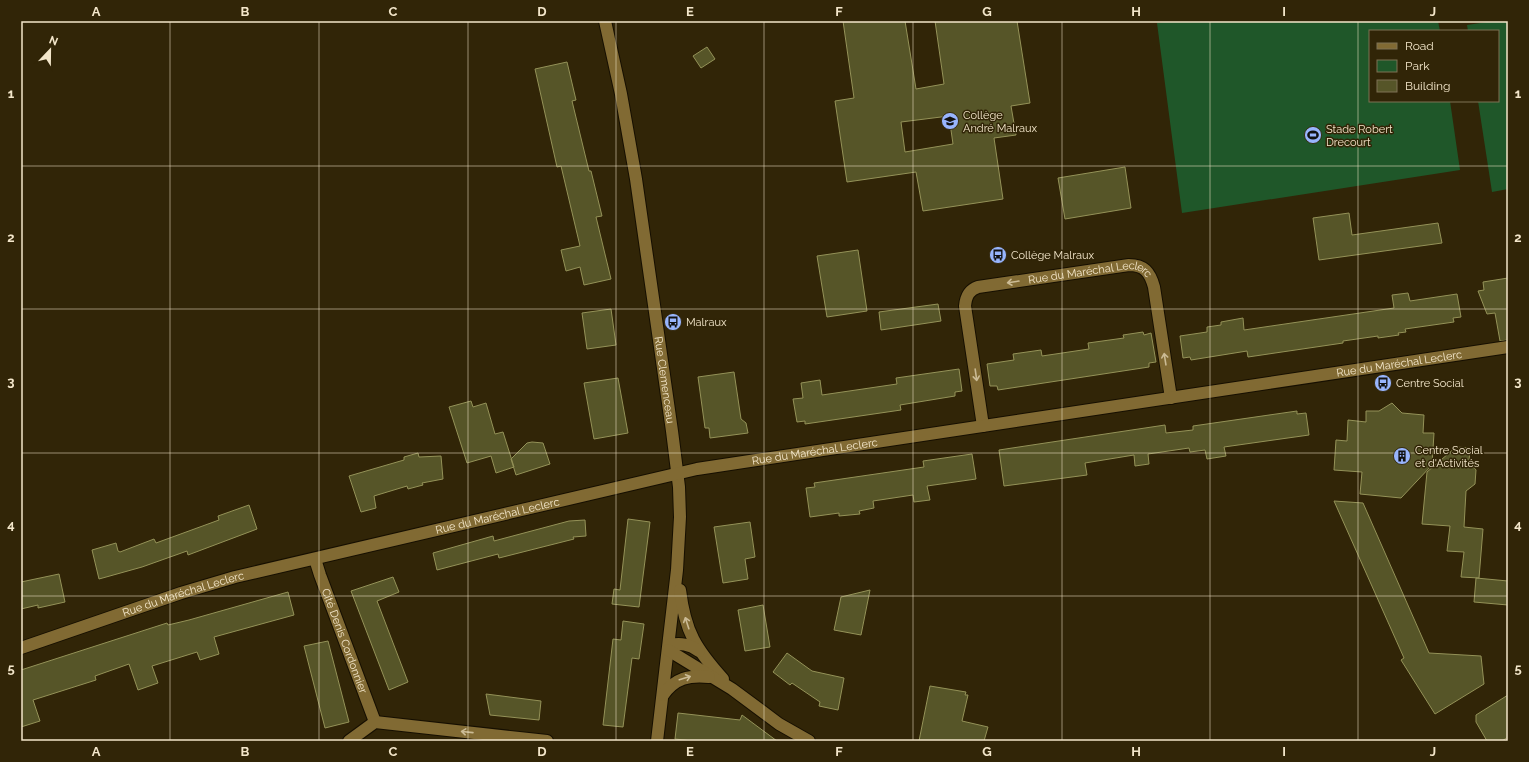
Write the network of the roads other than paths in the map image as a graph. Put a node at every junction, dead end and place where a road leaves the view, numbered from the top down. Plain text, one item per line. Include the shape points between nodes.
1 (605, 21) edge
2 (1508, 347) edge
3 (1171, 398) junction
4 (983, 426) junction
5 (677, 473) junction
6 (315, 559) junction
7 (677, 570) junction
8 (668, 647) junction
9 (21, 648) edge
10 (700, 652) junction
11 (713, 677) junction
12 (732, 689) junction
13 (663, 695) junction
14 (375, 722) junction
15 (349, 741) edge
16 (547, 741) edge
17 (657, 741) edge
18 (809, 741) edge

1 - 5 street, Rue Clemenceau via 636,179
2 - 3 street, Rue du Maréchal Leclerc
3 - 4 street, Rue du Maréchal Leclerc
3 -> 4 street, Rue du Maréchal Leclerc via 1154,287 1145,269 1129,265 1050,276 978,287 967,296 965,306
4 - 5 street, Rue du Maréchal Leclerc
5 - 6 street, Rue du Maréchal Leclerc
5 - 7 street, Rue Clemenceau via 680,510
6 - 9 street, Rue du Maréchal Leclerc via 208,585
6 - 14 street, Cité Denis Cordonnier
7 - 8 street, Rue Clemenceau
10 -> 7 street via 685,619
8 - 10 street via 682,644
8 - 11 street via 686,662
8 - 13 street, Rue Clemenceau
10 - 12 street
11 - 12 street
13 -> 11 street via 672,684 683,678
12 - 18 street via 779,724
13 - 17 street, Rue Clemenceau
14 - 15 street
16 -> 14 street

